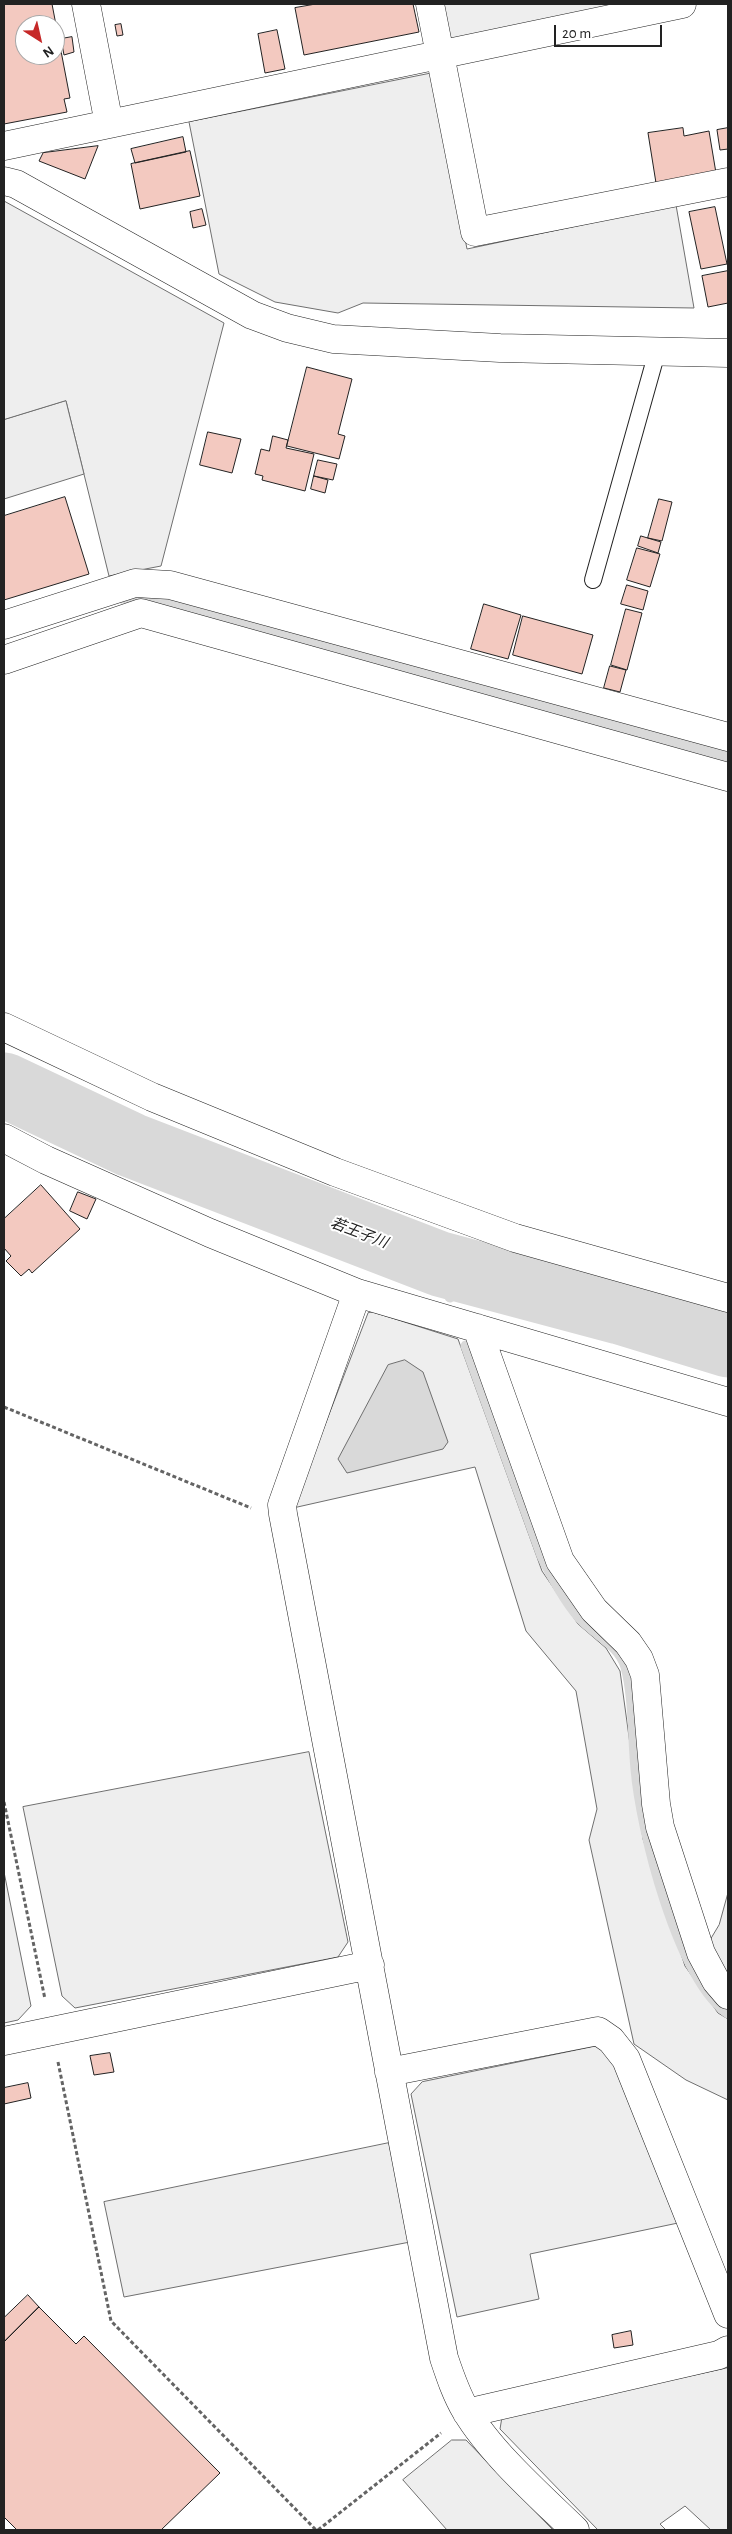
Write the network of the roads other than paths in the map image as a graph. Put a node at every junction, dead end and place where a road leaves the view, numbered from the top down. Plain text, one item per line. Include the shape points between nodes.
1 (86, 4) edge
2 (430, 4) edge
3 (682, 4) edge
4 (440, 54) junction
5 (109, 124) junction
6 (4, 146) edge
7 (4, 181) edge
8 (728, 182) edge
9 (656, 352) junction
10 (728, 353) edge
11 (593, 580) dead end
12 (4, 625) edge
13 (4, 660) edge
14 (728, 737) edge
15 (728, 777) edge
16 (4, 1027) edge
17 (4, 1138) edge
18 (357, 1293) junction
19 (728, 1298) edge
20 (477, 1328) junction
21 (728, 1402) edge
22 (370, 1965) junction
23 (728, 1995) edge
24 (4, 2041) edge
25 (389, 2072) junction
26 (728, 2314) edge
27 (728, 2350) edge
28 (467, 2413) junction
29 (575, 2530) edge

1 - 5 street
2 - 4 street
3 - 4 street
4 - 5 street
4 - 8 street via 475,232
5 - 6 street
7 - 9 street via 16,184 252,315 287,328 333,339
9 - 10 street
9 - 11 lane
12 - 14 street via 134,583 170,585
13 - 15 street via 141,613
16 - 19 street via 152,1097 335,1172 515,1238
17 - 18 street via 210,1233
18 - 20 street
18 - 22 street via 282,1505
20 - 21 street
20 - 23 street via 560,1561 594,1610 628,1643 639,1659 645,1675 660,1827 701,1953 716,1981
22 - 24 street
22 - 25 street
25 - 26 street via 598,2031 611,2040 626,2059
25 - 28 street via 444,2358 454,2389
27 - 28 street via 719,2355
28 - 29 street via 506,2462

